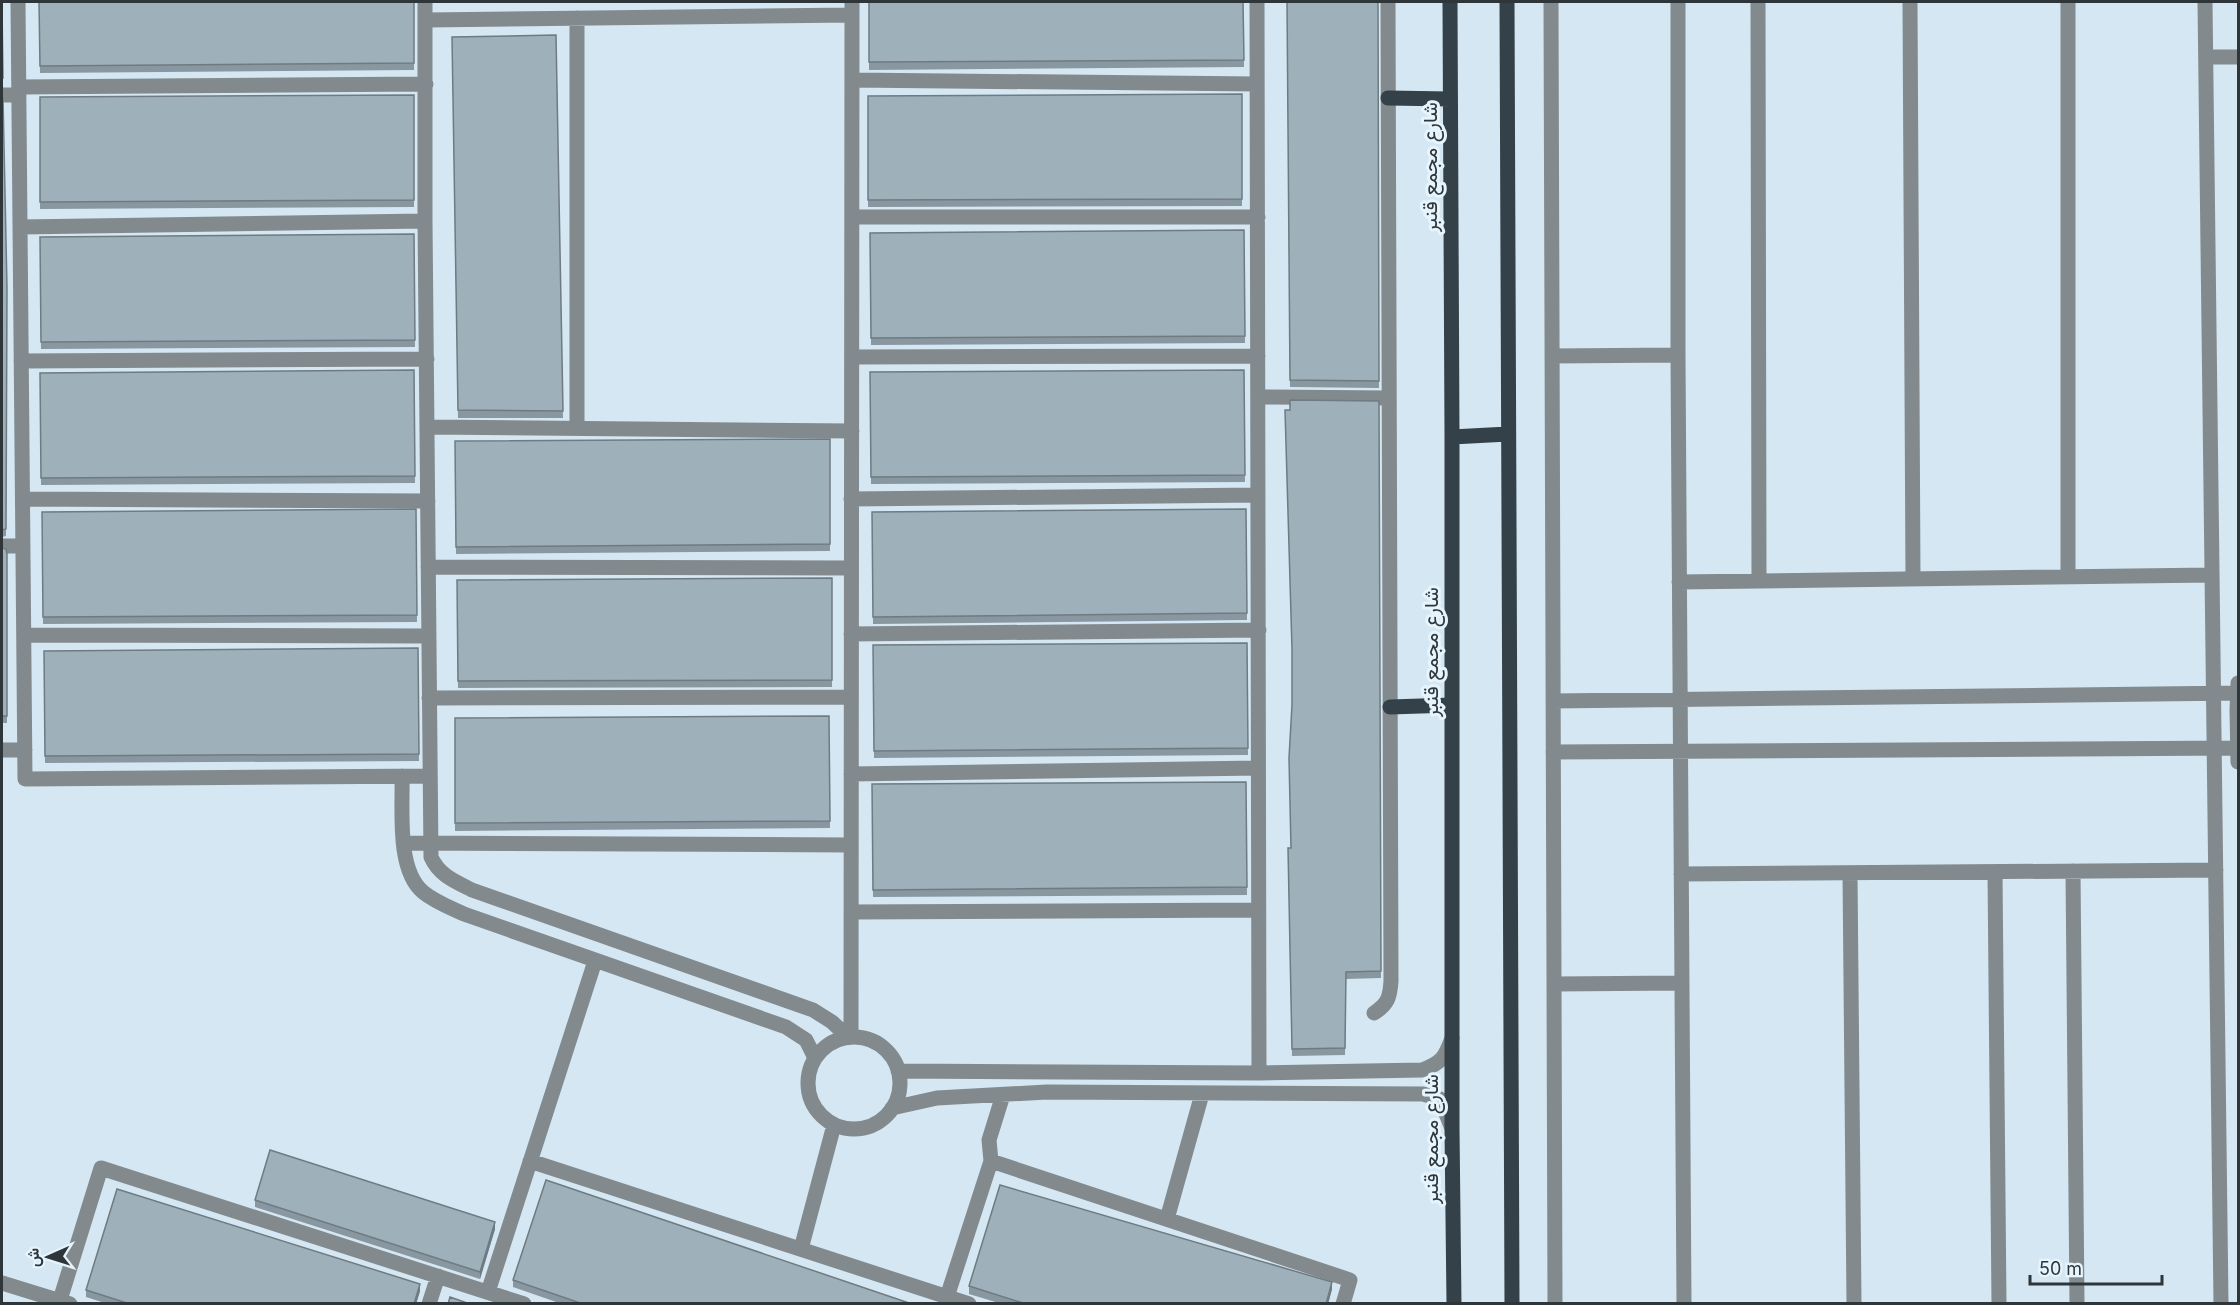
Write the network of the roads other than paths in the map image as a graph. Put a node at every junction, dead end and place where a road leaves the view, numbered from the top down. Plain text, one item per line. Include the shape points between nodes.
1 (18, 2) edge
2 (425, 2) edge
3 (1257, 2) edge
4 (1388, 2) edge
5 (1450, 2) edge
6 (1507, 2) edge
7 (1551, 2) edge
8 (1678, 2) edge
9 (1758, 2) edge
10 (1910, 2) edge
11 (2068, 2) edge
12 (2205, 2) edge
13 (852, 8) edge
14 (577, 18) junction
15 (426, 20) junction
16 (2206, 57) junction
17 (2238, 57) edge
18 (852, 80) junction
19 (426, 84) junction
20 (1257, 84) junction
21 (19, 91) junction
22 (2, 95) edge
23 (1388, 98) junction
24 (1450, 99) junction
25 (852, 217) junction
26 (1258, 217) junction
27 (425, 221) junction
28 (20, 227) junction
29 (1678, 355) junction
30 (1258, 356) junction
31 (1552, 356) junction
32 (852, 357) junction
33 (427, 359) junction
34 (21, 361) junction
35 (1258, 397) junction
36 (1389, 398) junction
37 (428, 427) junction
38 (577, 428) junction
39 (852, 431) junction
40 (1508, 434) junction
41 (1452, 437) junction
42 (1258, 495) junction
43 (22, 499) junction
44 (851, 499) junction
45 (428, 501) junction
46 (2, 546) edge
47 (23, 546) junction
48 (428, 567) junction
49 (852, 568) junction
50 (2212, 575) junction
51 (2068, 577) junction
52 (1913, 579) junction
53 (1759, 581) junction
54 (1679, 582) junction
55 (1259, 630) junction
56 (851, 634) junction
57 (24, 635) junction
58 (428, 636) junction
59 (2238, 690) edge
60 (2214, 694) junction
61 (852, 697) junction
62 (429, 698) junction
63 (1680, 699) junction
64 (1553, 701) junction
65 (1452, 705) junction
66 (1390, 707) junction
67 (2214, 748) junction
68 (2238, 748) edge
69 (2, 750) edge
70 (25, 750) junction
71 (1554, 752) junction
72 (1681, 752) junction
73 (2238, 762) edge
74 (1258, 768) junction
75 (851, 774) junction
76 (402, 776) junction
77 (430, 776) junction
78 (404, 843) junction
79 (430, 843) junction
80 (851, 845) junction
81 (2216, 870) junction
82 (2073, 871) junction
83 (1995, 872) junction
84 (1850, 873) junction
85 (1681, 874) junction
86 (472, 890) junction
87 (1258, 910) junction
88 (851, 912) junction
89 (465, 915) junction
90 (595, 961) junction
91 (1682, 983) junction
92 (1554, 984) junction
93 (1374, 1013) dead end
94 (849, 1037) junction
95 (1452, 1038) junction
96 (815, 1058) junction
97 (898, 1071) junction
98 (1126, 1073) junction
99 (1259, 1073) junction
100 (1126, 1094) junction
101 (1202, 1094) junction
102 (1003, 1095) junction
103 (892, 1108) junction
104 (834, 1125) junction
105 (1452, 1129) junction
106 (530, 1161) junction
107 (991, 1161) junction
108 (1167, 1219) junction
109 (801, 1249) junction
110 (438, 1276) junction
111 (2, 1283) edge
112 (488, 1292) junction
113 (947, 1297) junction
114 (65, 1302) edge
115 (429, 1304) edge
116 (524, 1304) edge
117 (969, 1304) edge
118 (1343, 1304) edge
119 (1454, 1304) edge
120 (1512, 1304) edge
121 (1555, 1304) edge
122 (1684, 1304) edge
123 (1854, 1304) edge
124 (1999, 1304) edge
125 (2077, 1304) edge
126 (2221, 1304) edge

1 - 21 street
2 - 15 street
3 - 20 street
4 - 23 street
5 - 24 main road, شارع مجمع قنبر
6 - 40 main road
7 - 31 street
8 - 29 street
9 - 53 street
10 - 52 street
11 - 51 street
12 - 16 street
13 - 14 street
13 - 18 street
14 - 15 street
14 - 38 street
15 - 19 street
16 - 17 street
16 - 50 street
18 - 20 street
18 - 25 street
19 - 21 street
19 - 27 street
20 - 26 street
21 - 22 street
21 - 28 street
23 - 24 main road
23 - 36 street
24 - 41 main road, شارع مجمع قنبر
25 - 26 street
25 - 32 street
26 - 30 street
27 - 28 street
27 - 33 street
28 - 34 street
29 - 31 street
29 - 54 street
30 - 32 street
30 - 35 street
31 - 64 street
32 - 39 street
33 - 34 street
33 - 37 street
34 - 43 street
35 - 36 street
35 - 42 street
36 - 66 street
37 - 38 street
37 - 45 street
38 - 39 street
39 - 44 street
40 - 41 main road
40 - 120 main road
41 - 65 main road, شارع مجمع قنبر
42 - 44 street
42 - 55 street
43 - 45 street
43 - 47 street
44 - 49 street
45 - 48 street
46 - 47 street
47 - 57 street
48 - 49 street
48 - 58 street
49 - 56 street
50 - 51 street
50 - 60 street
51 - 52 street
52 - 53 street
53 - 54 street
54 - 63 street
55 - 56 street
55 - 74 street
56 - 61 street
57 - 58 street
57 - 70 street
58 - 62 street
59 - 60 street
59 - 68 street
60 - 63 street
60 - 67 street
61 - 62 street
61 - 75 street
62 - 77 street
63 - 64 street
63 - 72 street
64 - 71 street
65 - 66 main road
65 - 95 main road, شارع مجمع قنبر
66 - 93 street via 1391,981 1386,1006
67 - 68 street
67 - 72 street
67 - 81 street
68 - 73 street
69 - 70 street
70 - 76 street via 26,779
71 - 72 street
71 - 92 street
72 - 85 street
74 - 75 street
74 - 87 street
75 - 80 street
76 - 77 street
76 - 78 street
77 - 79 street
78 - 79 street
78 - 89 street via 409,871 423,892
79 - 80 street
79 - 86 street via 431,857 442,874
80 - 88 street
81 - 82 street
81 - 126 street
82 - 83 street
82 - 125 street
83 - 84 street
83 - 124 street
84 - 85 street
84 - 123 street
85 - 91 street
86 - 89 street
86 - 94 street via 813,1010
87 - 88 street
87 - 99 street
88 - 94 street
89 - 90 street
90 - 96 street via 786,1027 806,1040
90 - 106 street
91 - 92 street
91 - 122 street
92 - 121 street
94 - 96 street via 835,1041
94 - 97 street via 875,1042 893,1059
95 - 99 street via 1437,1065 1422,1070
95 - 105 main road, شارع مجمع قنبر
96 - 104 street via 810,1070 809,1095 823,1118
97 - 98 street
97 - 103 street via 899,1084
98 - 99 street
98 - 100 street
100 - 101 street
100 - 102 street
101 - 105 street via 1422,1094 1440,1099
101 - 108 street
102 - 103 street via 937,1098
102 - 107 street via 989,1140
103 - 104 street via 866,1127 847,1129
104 - 109 street
105 - 119 main road, شارع مجمع قنبر
106 - 109 street
106 - 112 street
107 - 108 street
107 - 113 street
108 - 118 street via 1350,1280
109 - 113 street
110 - 112 street
110 - 114 street via 102,1168
110 - 115 street
111 - 114 street
112 - 116 street
113 - 117 street

